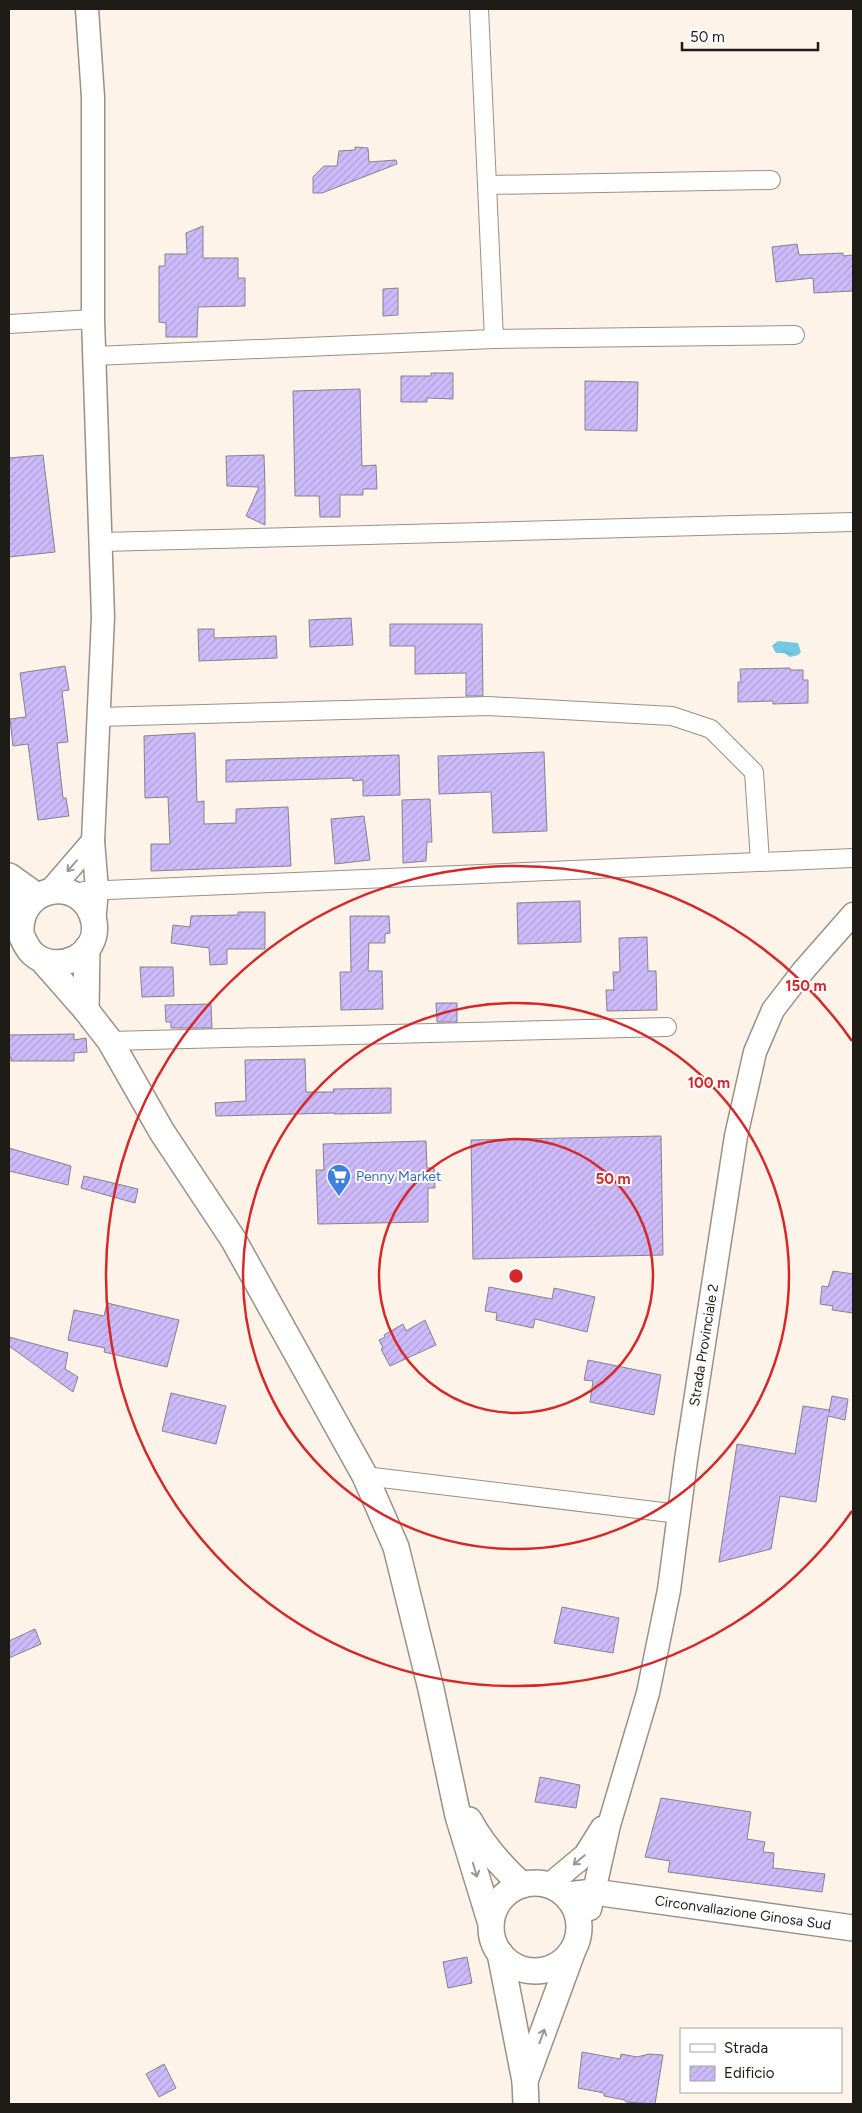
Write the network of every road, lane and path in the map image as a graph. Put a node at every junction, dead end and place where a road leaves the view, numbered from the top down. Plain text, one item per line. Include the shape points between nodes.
1 (87, 9) edge
2 (479, 9) edge
3 (771, 180) dead end
4 (487, 186) junction
5 (93, 319) junction
6 (9, 324) edge
7 (794, 335) dead end
8 (494, 339) junction
9 (94, 356) junction
10 (853, 522) edge
11 (102, 542) junction
12 (99, 716) junction
13 (94, 841) junction
14 (853, 858) edge
15 (760, 861) junction
16 (9, 876) edge
17 (97, 890) junction
18 (52, 893) junction
19 (9, 902) edge
20 (853, 914) edge
21 (21, 932) junction
22 (91, 937) junction
23 (43, 961) junction
24 (86, 1010) junction
25 (667, 1027) dead end
26 (110, 1041) junction
27 (365, 1476) junction
28 (679, 1514) junction
29 (453, 1790) junction
30 (615, 1805) junction
31 (522, 1885) junction
32 (558, 1890) junction
33 (584, 1920) junction
34 (491, 1924) junction
35 (853, 1928) edge
36 (500, 1954) junction
37 (530, 2097) edge

1 - 5 street via 93,98
2 - 4 street
3 - 4 street
4 - 8 street
5 - 6 street
5 - 9 street
7 - 8 street
8 - 9 street
9 - 11 street
10 - 11 street
11 - 12 street
12 - 13 street
12 - 15 street via 488,706 672,716 711,729 754,772
13 - 17 street
13 -> 18 street
14 - 15 street
15 - 17 street
16 - 18 main road
17 - 18 street
17 - 22 street
18 - 21 main road via 24,912
18 - 22 main road via 76,895 85,903 92,913
19 - 21 main road
20 - 28 street, Strada Provinciale 2 via 773,1010 756,1052 736,1136
21 - 23 main road via 25,944
22 - 23 main road via 79,957 55,964
22 - 24 main road
23 - 24 main road
24 - 26 main road
25 - 26 street
26 - 27 main road via 162,1132 233,1239
27 - 28 street
27 - 29 main road via 396,1547
28 - 30 street, Strada Provinciale 2 via 669,1590 648,1692
29 - 31 main road via 479,1839
29 -> 34 main road
30 -> 32 street via 585,1855
30 - 33 street
31 - 32 main road, Circonvallazione Ginosa Sud via 535,1883
31 - 34 main road via 500,1900
32 - 33 main road, Circonvallazione Ginosa Sud
32 - 33 main road
33 - 35 main road, Circonvallazione Ginosa Sud via 610,1900 632,1898
33 - 36 main road via 564,1961 552,1968 524,1970
37 -> 33 main road
34 - 36 main road
36 - 37 main road

